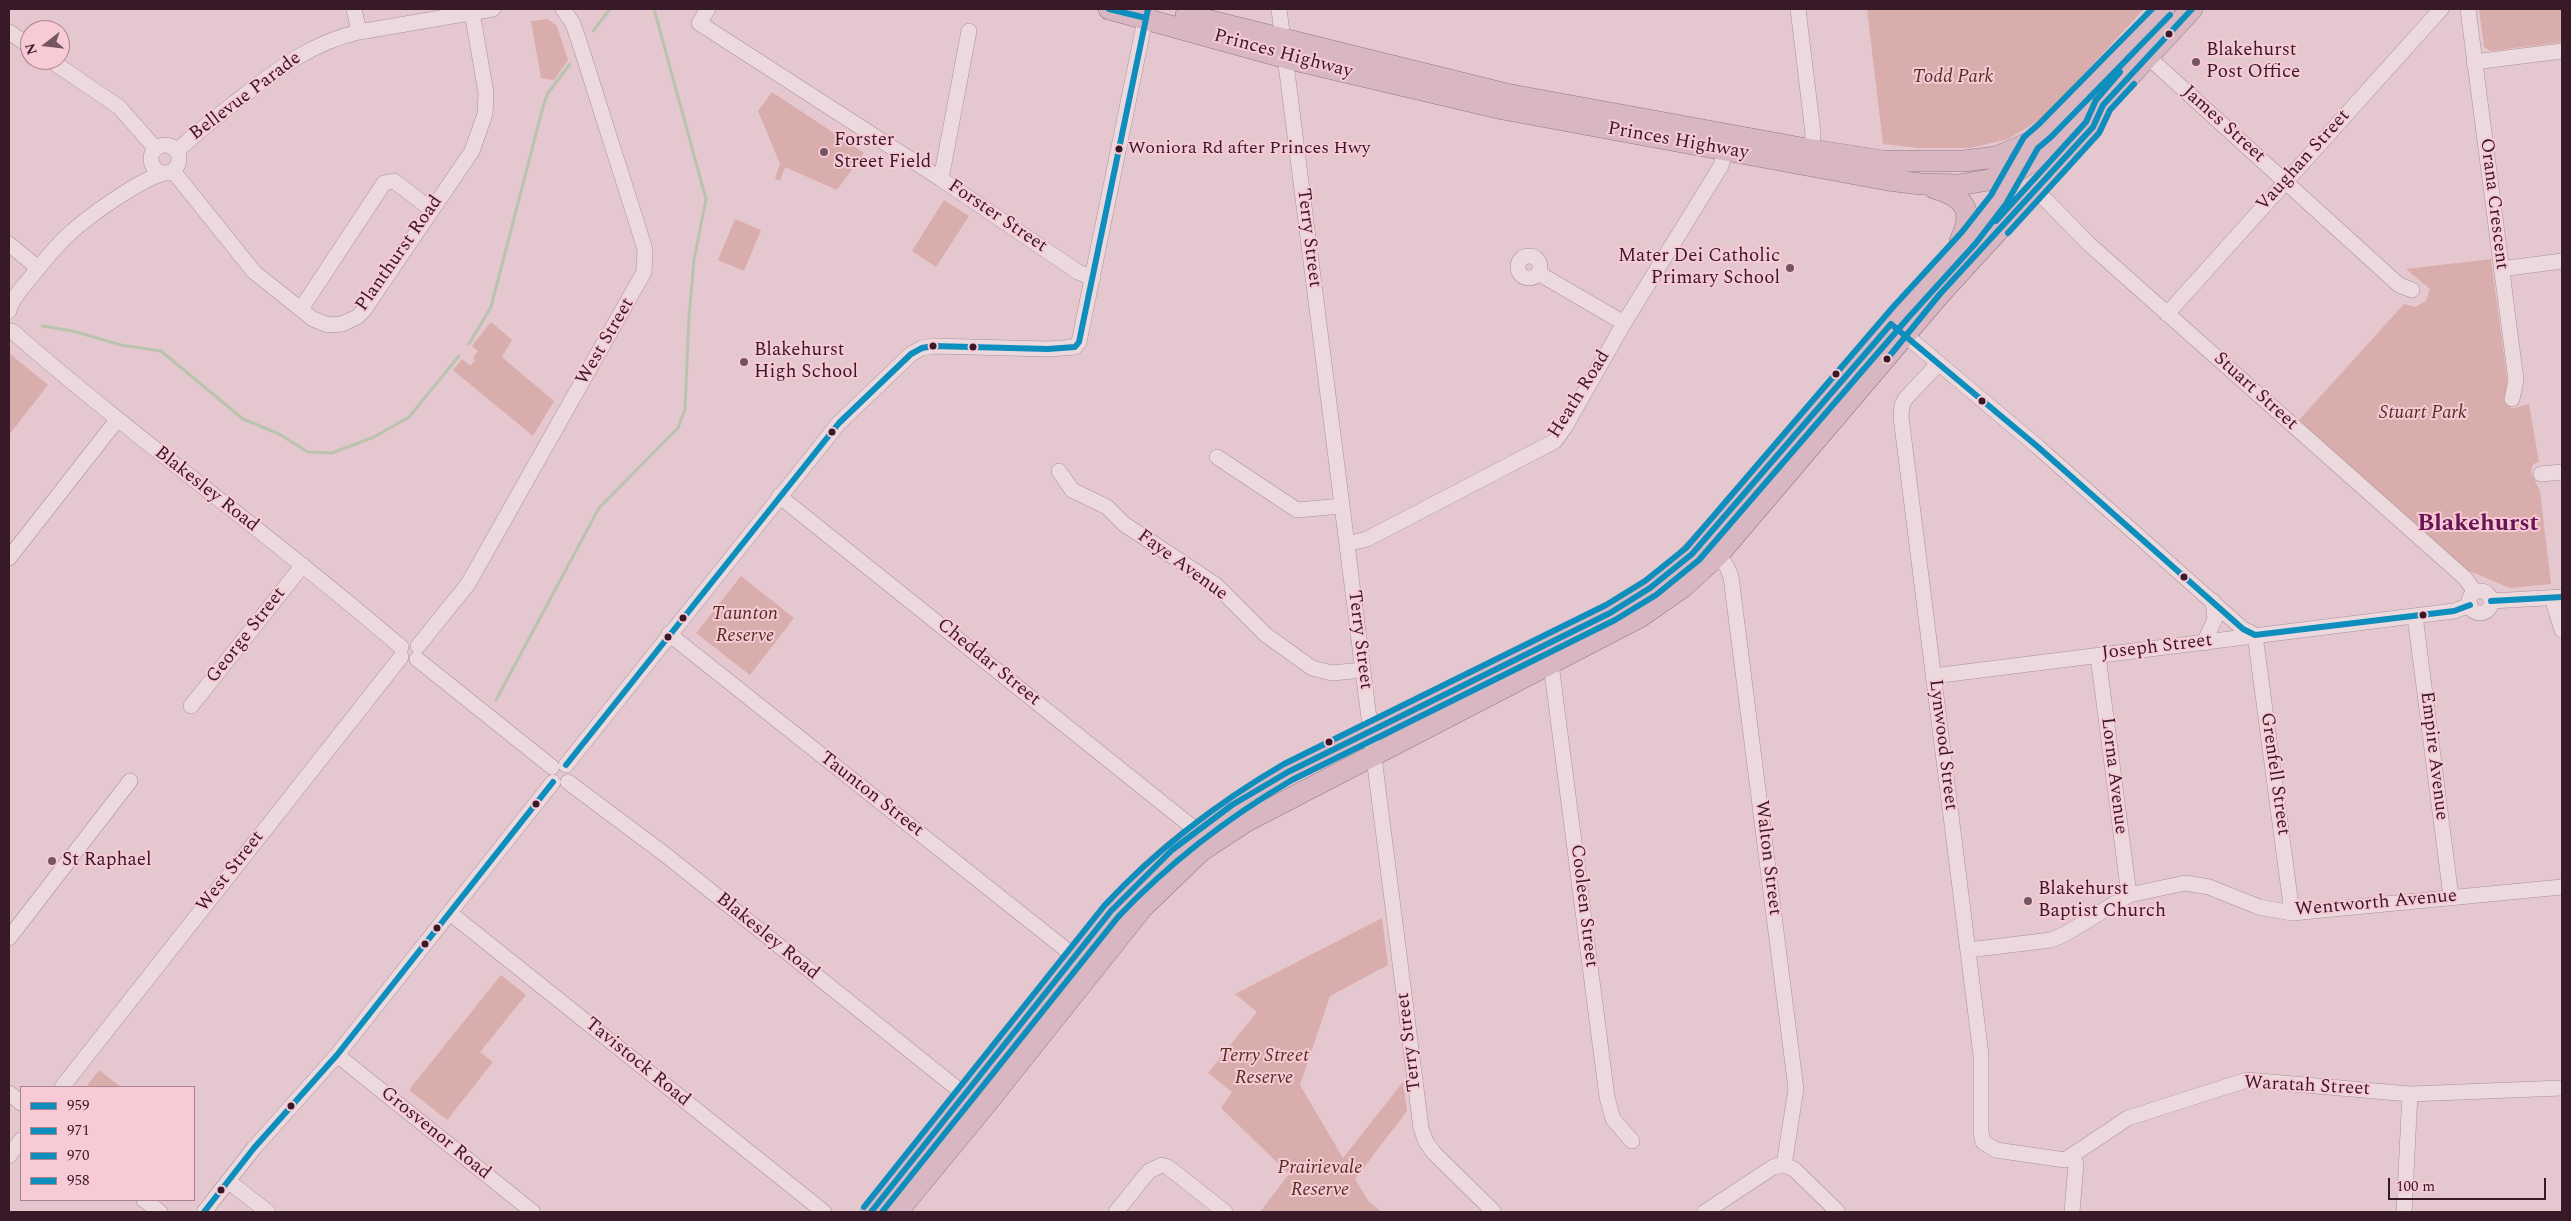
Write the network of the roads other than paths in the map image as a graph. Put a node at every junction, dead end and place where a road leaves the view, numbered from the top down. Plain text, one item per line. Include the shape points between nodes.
1 (354, 9) edge
2 (491, 9) edge
3 (563, 9) edge
4 (708, 9) edge
5 (1109, 9) edge
6 (1279, 9) edge
7 (1798, 9) edge
8 (2164, 9) edge
9 (2192, 9) edge
10 (2441, 9) edge
11 (2468, 9) edge
12 (472, 12) junction
13 (1152, 12) edge
14 (969, 31) dead end
15 (9, 32) edge
16 (359, 32) junction
17 (20, 39) edge
18 (1285, 49) junction
19 (2562, 51) edge
20 (2147, 56) junction
21 (2474, 62) junction
22 (65, 70) edge
23 (2103, 105) junction
24 (2031, 142) junction
25 (1727, 143) junction
26 (1812, 150) junction
27 (177, 151) junction
28 (153, 154) junction
29 (1996, 157) junction
30 (169, 172) junction
31 (2012, 173) junction
32 (941, 179) junction
33 (2286, 182) junction
34 (1920, 184) junction
35 (2036, 190) junction
36 (124, 194) junction
37 (432, 210) junction
38 (9, 244) edge
39 (1955, 253) junction
40 (2562, 261) edge
41 (38, 268) junction
42 (2501, 269) junction
43 (1538, 273) dead end
44 (1093, 278) junction
45 (2412, 290) dead end
46 (300, 309) junction
47 (9, 312) edge
48 (2168, 314) junction
49 (1624, 323) junction
50 (1899, 330) junction
51 (10, 333) edge
52 (1938, 363) junction
53 (2512, 399) dead end
54 (117, 420) junction
55 (1217, 457) dead end
56 (1059, 471) dead end
57 (2562, 472) edge
58 (2541, 474) dead end
59 (779, 496) junction
60 (1342, 506) junction
61 (1347, 544) junction
62 (1718, 555) junction
63 (9, 558) edge
64 (303, 565) junction
65 (2557, 597) edge
66 (2473, 599) junction
67 (2213, 601) junction
68 (2415, 616) junction
69 (2562, 630) edge
70 (669, 634) junction
71 (2255, 636) junction
72 (2204, 643) junction
73 (401, 652) junction
74 (418, 653) junction
75 (2098, 656) junction
76 (1551, 664) junction
77 (1363, 670) junction
78 (1933, 676) junction
79 (191, 706) dead end
80 (1371, 731) junction
81 (1375, 754) junction
82 (559, 766) junction
83 (130, 781) dead end
84 (560, 782) junction
85 (1196, 830) junction
86 (2562, 887) edge
87 (2129, 895) junction
88 (2451, 897) junction
89 (450, 913) junction
90 (2292, 913) junction
91 (12, 928) edge
92 (1968, 950) junction
93 (1074, 956) junction
94 (337, 1055) junction
95 (1019, 1060) junction
96 (63, 1086) edge
97 (2562, 1088) edge
98 (9, 1093) edge
99 (964, 1094) junction
100 (2410, 1094) junction
101 (20, 1102) edge
102 (959, 1135) junction
103 (20, 1141) edge
104 (1632, 1141) dead end
105 (9, 1156) edge
106 (2072, 1157) junction
107 (1784, 1165) junction
108 (228, 1181) junction
109 (145, 1201) edge
110 (160, 1212) edge
111 (204, 1212) edge
112 (268, 1212) edge
113 (533, 1212) edge
114 (824, 1212) edge
115 (871, 1212) edge
116 (897, 1212) edge
117 (1116, 1212) edge
118 (1226, 1212) edge
119 (1494, 1212) edge
120 (1705, 1212) edge
121 (1838, 1212) edge
122 (2072, 1212) edge
123 (2404, 1212) edge

1 - 16 street
2 - 12 street, Bellevue Parade
3 - 74 street, West Street via 578,38 645,250 645,267 639,284 468,584
4 - 32 street, Forster Street via 700,24
5 - 13 highway, Princes Highway
6 - 18 street, Terry Street
7 - 26 street via 1813,134
8 - 24 highway, Princes Highway
9 - 20 highway, Princes Highway
10 - 33 street, Vaughan Street
11 - 21 street, Orana Crescent
12 - 16 street, Bellevue Parade
12 - 37 street, Planthurst Road via 486,92 485,114 472,151
13 - 18 highway, Princes Highway
13 - 44 street
14 - 32 street
15 - 17 street
16 - 27 street, Bellevue Parade via 332,39 285,63
18 - 25 highway, Princes Highway
18 - 60 street, Terry Street
19 - 21 street
20 - 23 highway, Princes Highway
20 - 33 street, James Street
21 - 42 street, Orana Crescent
22 - 28 street via 119,107
23 - 31 highway, Princes Highway via 2081,118 2044,155
23 - 35 highway via 2092,127
24 - 29 highway, Princes Highway
24 - 31 highway
25 - 26 highway, Princes Highway
25 - 34 highway, Princes Highway
25 - 49 street, Heath Road via 1721,166
26 - 29 highway, Princes Highway via 1893,161 1964,161
27 - 28 street via 167,145
27 - 30 street via 179,163
28 - 30 street via 155,168
28 - 36 street
29 - 31 highway
30 - 36 street
30 - 46 street, Planthurst Road via 254,272
31 - 34 highway, Princes Highway via 1959,185
31 - 35 highway
31 - 39 highway via 1998,200
32 - 44 street, Forster Street via 1078,272
33 - 45 street, James Street via 2399,285
33 - 48 street, Vaughan Street
34 - 39 highway via 1956,197 1966,210 1968,225
35 - 48 street, Stuart Street via 2090,245
35 - 50 highway via 1940,294
36 - 41 street via 68,235
37 - 46 street, Planthurst Road via 357,317 342,324 328,325
37 - 46 street via 394,181 384,183
38 - 41 street
39 - 50 highway
40 - 42 street
41 - 47 street via 10,305
42 - 53 street, Orana Crescent via 2516,380
43 - 49 street
44 - 59 street via 1081,336 1075,347 933,346 916,351 839,423
47 - 51 street via 15,322
48 - 66 street, Stuart Street via 2464,578
49 - 61 street, Heath Road via 1565,427 1547,447 1367,539
50 - 52 street
50 - 62 highway
50 - 80 highway via 1683,562 1650,588 1610,613
51 - 54 street, Blakesley Road
52 - 67 street
52 - 78 street, Lynwood Street via 1906,398 1900,411
54 - 63 street
54 - 64 street, Blakesley Road
55 - 60 street via 1297,510
56 - 77 street, Faye Avenue via 1072,490 1106,507 1124,524 1216,585 1266,635 1312,668 1332,673
57 - 58 street
59 - 70 street
59 - 85 street, Cheddar Street
60 - 61 street, Terry Street
61 - 77 street, Terry Street
62 - 76 highway via 1683,587 1640,617
62 - 107 street, Walton Street via 1731,577 1796,1089
64 - 73 street, Blakesley Road
64 - 79 street, George Street
65 - 66 street, Stuart Street via 2491,601 2486,593
65 - 69 street
66 - 68 street, Joseph Street via 2454,611
67 - 71 street
67 - 72 street via 2215,619
68 - 71 street, Joseph Street
68 - 88 street, Empire Avenue
70 - 82 street
70 - 93 street, Taunton Street
71 - 72 street, Joseph Street
71 - 90 street, Grenfell Street
72 - 75 street, Joseph Street
73 - 74 street via 409,642
73 - 96 street, West Street
74 - 82 street
75 - 78 street, Joseph Street
75 - 87 street, Lorna Avenue
76 - 81 highway
76 - 104 street, Cooleen Street via 1608,1102 1613,1119
77 - 80 street, Terry Street
78 - 92 street, Lynwood Street
80 - 81 street, Terry Street
80 - 85 highway via 1288,772
81 - 95 highway via 1245,822 1201,851 1142,907
81 - 119 street, Terry Street via 1422,1132 1434,1153
82 - 84 street via 549,773
83 - 91 street
84 - 89 street
84 - 99 street, Blakesley Road via 667,856
85 - 93 highway via 1136,883
86 - 88 street, Wentworth Avenue
87 - 90 street, Wentworth Avenue via 2168,885 2198,884 2259,907
87 - 92 street, Wentworth Avenue via 2051,940
88 - 90 street, Wentworth Avenue
89 - 94 street
89 - 114 street, Tavistock Road
92 - 106 street, Lynwood Street via 1982,1066 1983,1142 1996,1150 2041,1158 2065,1160
93 - 99 highway
94 - 108 street
94 - 113 street, Grosvenor Road
95 - 99 highway via 1002,1067 983,1090 972,1095
95 - 102 highway
97 - 100 street, Waratah Street
98 - 101 street
99 - 102 highway via 967,1103
99 - 115 highway
100 - 106 street, Waratah Street via 2243,1080 2128,1118
100 - 123 street
102 - 116 highway
103 - 105 street
106 - 122 street via 2076,1164
107 - 120 street via 1772,1167
107 - 121 street via 1794,1169
108 - 111 street
108 - 112 street
109 - 110 street
117 - 118 street via 1149,1171 1159,1165 1168,1167

